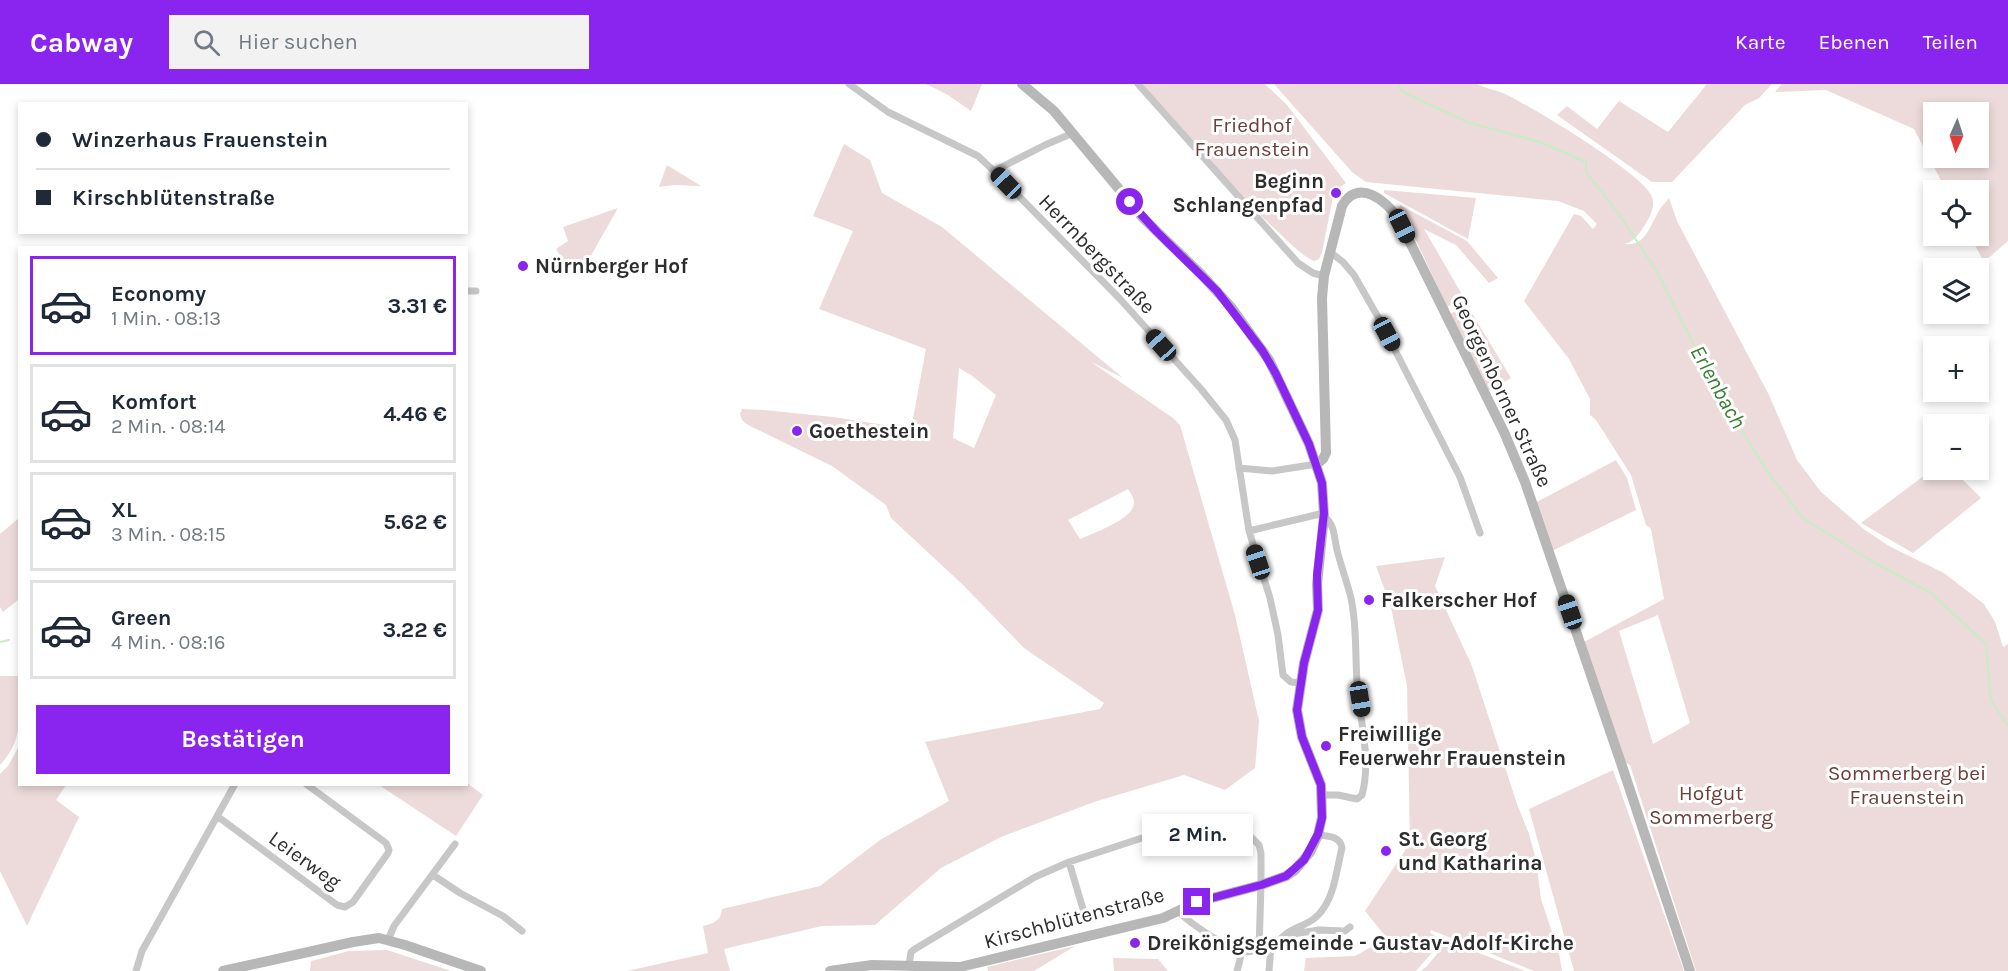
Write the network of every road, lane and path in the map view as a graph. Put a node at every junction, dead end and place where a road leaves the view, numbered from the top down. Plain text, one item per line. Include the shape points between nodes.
1 (849, 84) edge
2 (1022, 84) edge
3 (1138, 84) edge
4 (1073, 132) junction
5 (994, 171) junction
6 (1330, 252) junction
7 (1324, 276) junction
8 (468, 291) edge
9 (476, 291) dead end
10 (1317, 464) junction
11 (1239, 468) junction
12 (1324, 514) junction
13 (1249, 531) junction
14 (1480, 534) dead end
15 (1300, 683) junction
16 (234, 786) edge
17 (309, 786) edge
18 (1322, 795) junction
19 (217, 816) junction
20 (1318, 834) junction
21 (455, 844) dead end
22 (1069, 862) junction
23 (433, 875) junction
24 (1261, 885) junction
25 (1083, 909) dead end
26 (1178, 911) junction
27 (1350, 927) dead end
28 (522, 931) dead end
29 (1285, 936) junction
30 (388, 940) junction
31 (1271, 946) junction
32 (1259, 949) junction
33 (1242, 952) junction
34 (909, 964) junction
35 (922, 968) edge
36 (136, 971) edge
37 (222, 971) edge
38 (481, 971) edge
39 (830, 971) edge
40 (1237, 971) edge
41 (1269, 971) edge
42 (1690, 971) edge

1 - 5 street, Herrnbergstraße via 888,112 978,156
2 - 4 main road, Kirschblütenstraße
3 - 7 street via 1298,263
4 - 5 street
4 - 10 main road, Kirschblütenstraße via 1144,219 1231,307 1276,374
5 - 11 street, Herrnbergstraße via 1201,388 1226,420 1235,440
6 - 7 main road, Georgenborner Straße
6 - 14 street via 1354,275 1378,317 1460,477
6 - 42 main road, Georgenborner Straße via 1342,206 1353,194 1381,199 1399,220 1525,482
7 - 10 main road, Georgenborner Straße via 1326,453
8 - 9 street
10 - 11 street via 1272,471
10 - 12 main road, Kirschblütenstraße
11 - 13 street, Herrnbergstraße
12 - 13 street
12 - 15 main road, Kirschblütenstraße via 1317,575 1318,610
12 - 18 street via 1332,526 1351,598 1365,734 1365,780 1358,799
13 - 15 street, Herrnbergstraße via 1270,598 1283,675
15 - 18 main road, Kirschblütenstraße via 1299,728
16 - 19 street
17 - 19 street, Leierweg via 388,846 388,853 345,907 337,905
18 - 20 main road, Kirschblütenstraße
19 - 36 street via 142,951
20 - 24 main road, Kirschblütenstraße via 1295,870
20 - 29 street via 1338,839 1342,848 1328,900 1311,922
21 - 23 street
22 - 24 street via 1151,835 1199,823 1217,824 1236,827 1259,844
22 - 25 street
22 - 34 street via 1035,877 915,949
23 - 28 street
23 - 30 street via 394,926
24 - 26 main road, Kirschblütenstraße
24 - 32 street
26 - 33 street via 1213,937
26 - 35 main road, Kirschblütenstraße via 1149,922 960,967
27 - 29 street via 1345,931 1319,930
29 - 31 street
30 - 37 main road via 352,942
30 - 38 main road
31 - 32 street
31 - 41 street
32 - 33 street
33 - 40 street
34 - 35 main road, Kirschblütenstraße
34 - 39 main road, Kirschblütenstraße via 872,964

